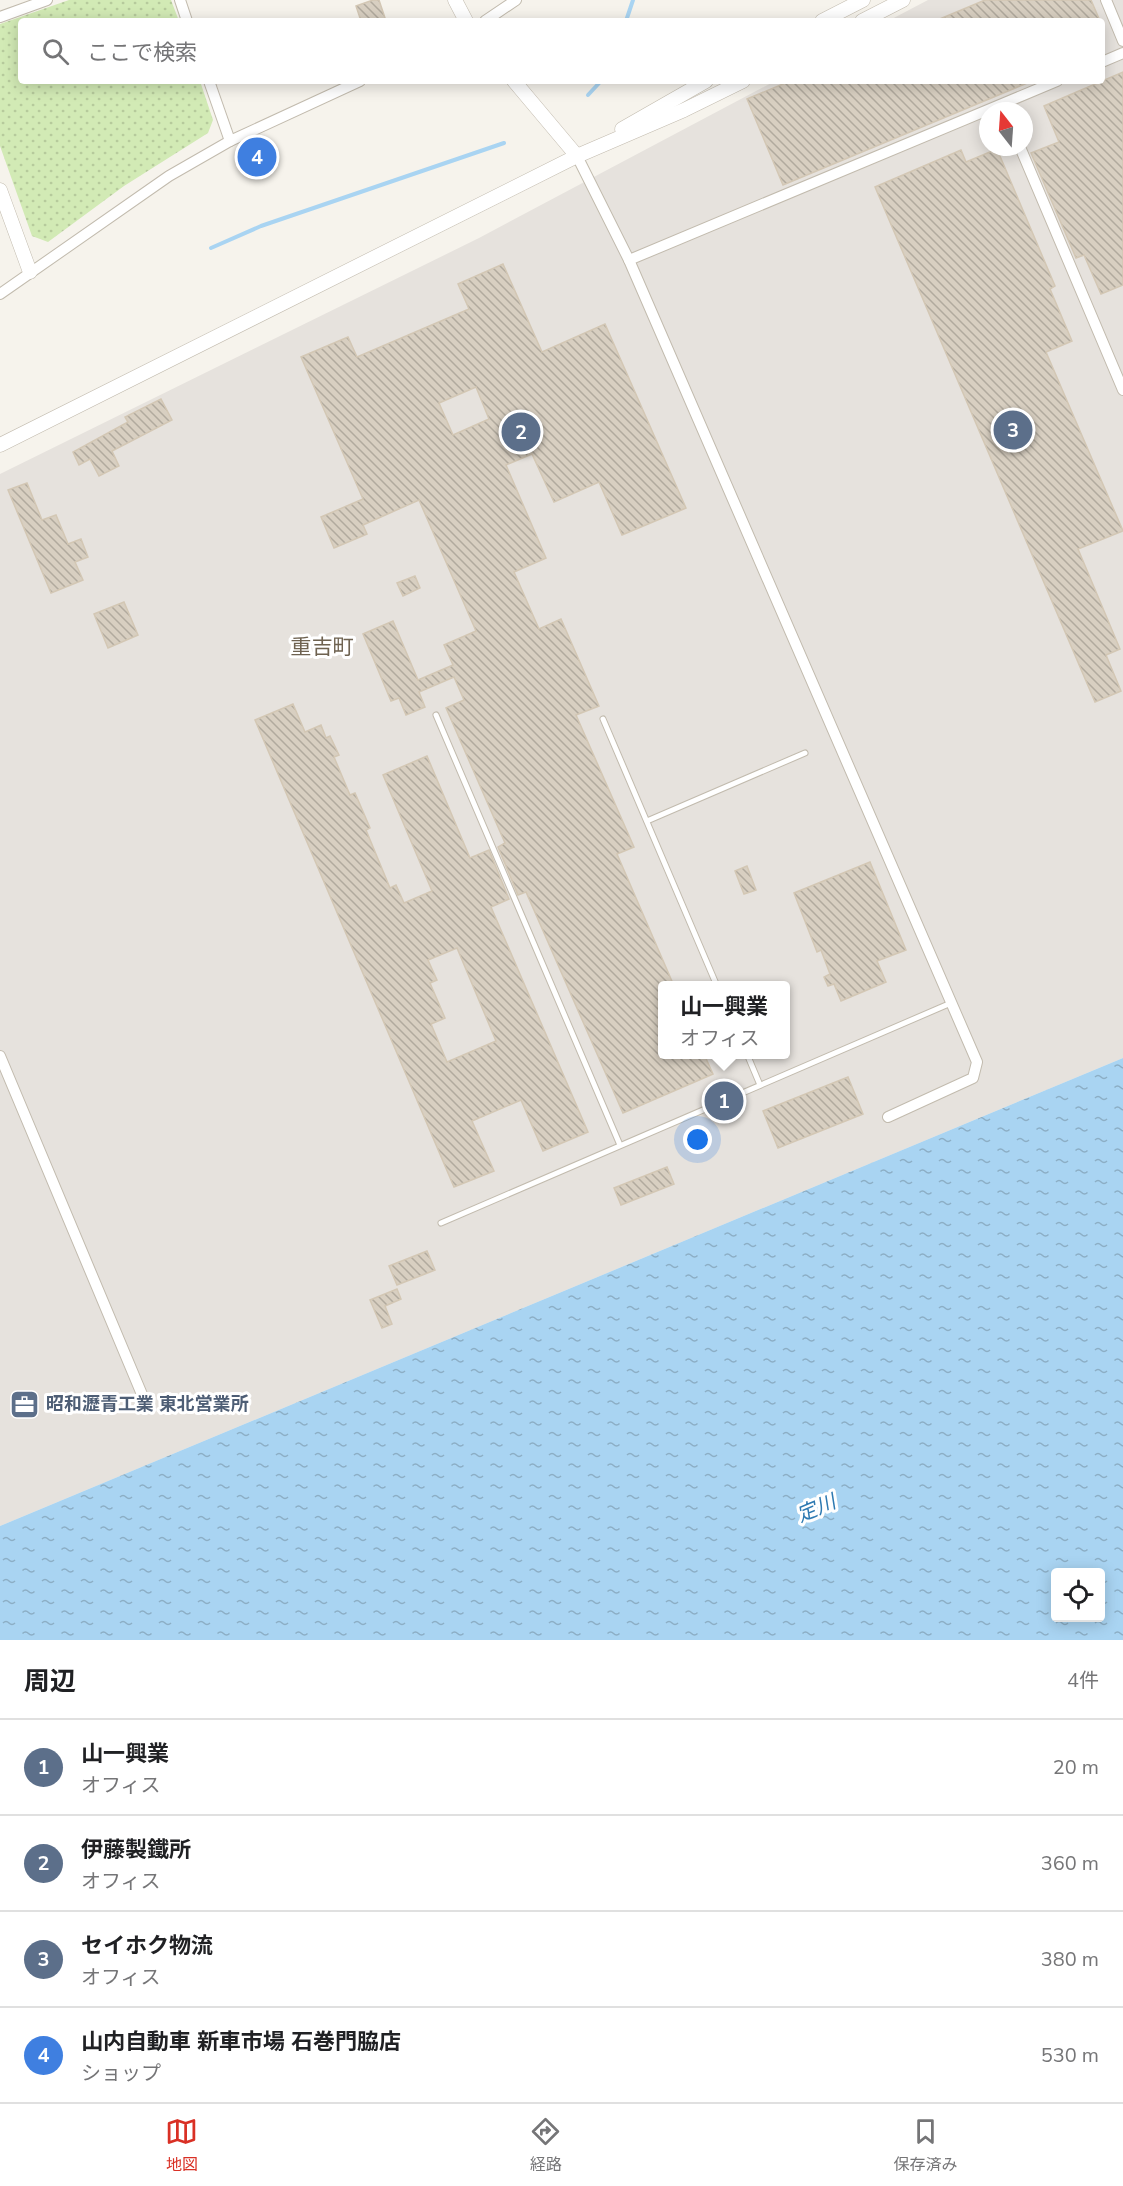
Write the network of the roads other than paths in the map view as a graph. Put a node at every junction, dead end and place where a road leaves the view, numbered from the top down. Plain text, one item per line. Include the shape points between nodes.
1 (47, 0) edge
2 (180, 0) edge
3 (455, 0) edge
4 (516, 0) edge
5 (863, 0) edge
6 (903, 0) edge
7 (1106, 0) edge
8 (0, 17) edge
9 (186, 18) edge
10 (464, 18) edge
11 (489, 18) edge
12 (828, 18) edge
13 (868, 18) edge
14 (1123, 41) edge
15 (1123, 53) edge
16 (1105, 61) edge
17 (210, 84) edge
18 (354, 84) edge
19 (517, 84) edge
20 (701, 84) edge
21 (737, 84) edge
22 (1051, 84) edge
23 (1016, 102) edge
24 (979, 118) edge
25 (230, 141) junction
26 (577, 156) junction
27 (1024, 156) edge
28 (0, 190) edge
29 (629, 260) junction
30 (30, 272) junction
31 (0, 294) edge
32 (1123, 390) edge
33 (0, 445) edge
34 (436, 715) dead end
35 (603, 719) dead end
36 (805, 753) dead end
37 (646, 821) junction
38 (715, 981) edge
39 (951, 1003) junction
40 (0, 1056) edge
41 (749, 1059) edge
42 (760, 1085) junction
43 (888, 1117) dead end
44 (620, 1145) junction
45 (441, 1223) dead end
46 (146, 1404) dead end

1 - 8 street
2 - 9 street
3 - 10 street
4 - 11 street
5 - 12 street
6 - 13 street
7 - 14 street
15 - 16 street
17 - 25 street
18 - 25 street
19 - 26 street
20 - 26 street
21 - 26 street
22 - 23 street
24 - 29 street
25 - 30 street via 169,176
26 - 29 street
26 - 33 street
27 - 32 street
28 - 30 street
29 - 39 street
30 - 31 street
34 - 44 lane
35 - 37 lane
36 - 37 lane
37 - 38 lane
39 - 42 lane
39 - 43 street via 976,1062 973,1078
40 - 46 street
41 - 42 lane
42 - 44 lane
44 - 45 lane

